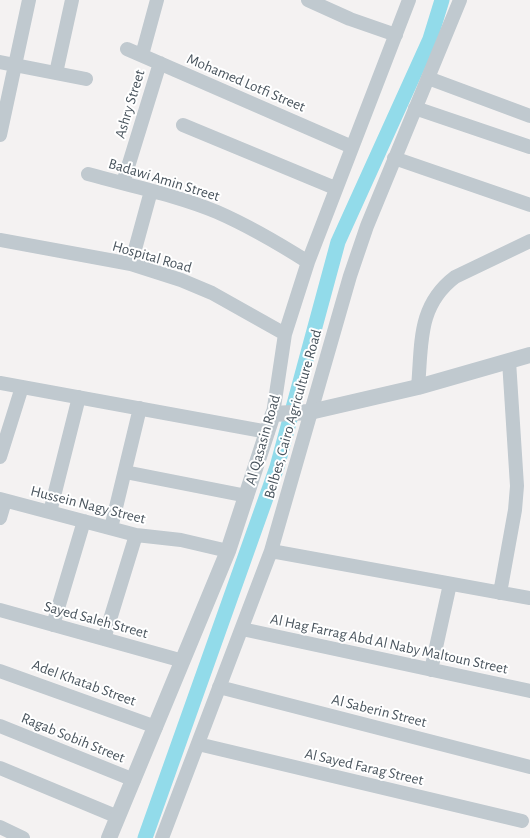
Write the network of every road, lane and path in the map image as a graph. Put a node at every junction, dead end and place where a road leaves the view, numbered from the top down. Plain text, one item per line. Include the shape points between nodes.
1 (28, 0) edge
2 (72, 0) edge
3 (157, 0) edge
4 (308, 0) edge
5 (409, 0) edge
6 (460, 0) edge
7 (396, 35) junction
8 (127, 49) dead end
9 (142, 55) junction
10 (0, 62) edge
11 (160, 63) junction
12 (15, 65) junction
13 (56, 73) junction
14 (428, 78) junction
15 (86, 79) dead end
16 (415, 108) junction
17 (530, 116) edge
18 (184, 125) dead end
19 (0, 135) edge
20 (352, 146) junction
21 (530, 147) edge
22 (394, 158) junction
23 (88, 174) dead end
24 (123, 183) junction
25 (335, 188) junction
26 (151, 191) junction
27 (530, 205) edge
28 (0, 240) edge
29 (530, 241) edge
30 (308, 262) junction
31 (131, 264) junction
32 (285, 334) junction
33 (530, 355) edge
34 (509, 361) junction
35 (0, 383) edge
36 (22, 386) junction
37 (418, 387) junction
38 (79, 397) junction
39 (140, 408) junction
40 (306, 412) junction
41 (276, 414) junction
42 (268, 432) junction
43 (0, 457) edge
44 (124, 472) junction
45 (247, 496) junction
46 (2, 500) edge
47 (50, 512) junction
48 (0, 518) edge
49 (84, 521) junction
50 (111, 528) junction
51 (136, 535) junction
52 (228, 551) junction
53 (271, 551) junction
54 (450, 584) junction
55 (500, 593) junction
56 (530, 598) edge
57 (0, 610) edge
58 (53, 625) junction
59 (242, 629) junction
60 (104, 639) junction
61 (183, 661) junction
62 (431, 670) junction
63 (0, 671) edge
64 (219, 687) junction
65 (530, 691) edge
66 (0, 726) edge
67 (156, 727) junction
68 (198, 744) junction
69 (530, 767) edge
70 (0, 768) edge
71 (134, 780) junction
72 (118, 817) junction
73 (522, 821) dead end
74 (0, 826) edge
75 (23, 838) edge
76 (109, 838) edge
77 (162, 838) edge

1 - 12 street
2 - 13 street
3 - 9 street
4 - 7 street
5 - 7 street, Al Qasasin Road
6 - 14 street, Belbes, Cairo Agriculture Road
7 - 20 street, Al Qasasin Road
8 - 9 street, Mohamed Lotfi Street
9 - 11 street, Mohamed Lotfi Street
10 - 12 street
11 - 20 street, Mohamed Lotfi Street
11 - 24 street, Ashry Street
12 - 13 street
12 - 19 street
13 - 15 street
14 - 16 street, Belbes, Cairo Agriculture Road
14 - 17 street
16 - 21 street
16 - 22 street, Belbes, Cairo Agriculture Road
18 - 25 street
20 - 25 street, Al Qasasin Road
22 - 27 street
22 - 40 street, Belbes, Cairo Agriculture Road via 352,267
23 - 24 street, Badawi Amin Street
24 - 26 street, Badawi Amin Street
25 - 30 street, Al Qasasin Road
26 - 30 street, Badawi Amin Street via 216,212 247,226
26 - 31 street
28 - 31 street, Hospital Road
29 - 37 street via 454,277 435,296 425,320
30 - 32 street, Al Qasasin Road
31 - 32 street, Hospital Road via 212,293
32 - 41 street, Al Qasasin Road
33 - 34 street
34 - 37 street
34 - 55 street via 518,486
35 - 36 street
36 - 38 street
36 - 43 street
37 - 40 street
38 - 39 street
38 - 47 street
39 - 42 street
39 - 44 street
40 - 41 street
40 - 53 street, Belbes, Cairo Agriculture Road
41 - 42 street, Al Qasasin Road
42 - 45 street, Al Qasasin Road
44 - 45 street
44 - 50 street
45 - 52 street, Al Qasasin Road
46 - 47 street, Hussein Nagy Street
46 - 48 street
47 - 49 street, Hussein Nagy Street
49 - 50 street, Hussein Nagy Street
49 - 58 street
50 - 51 street, Hussein Nagy Street
51 - 52 street, Hussein Nagy Street via 164,537
51 - 60 street
52 - 61 street, Al Qasasin Road
53 - 54 street
53 - 59 street, Belbes, Cairo Agriculture Road
54 - 55 street
54 - 62 street
55 - 56 street
57 - 58 street, Sayed Saleh Street
58 - 60 street, Sayed Saleh Street
59 - 62 street, Al Hag Farrag Abd Al Naby Maltoun Street
59 - 64 street, Belbes, Cairo Agriculture Road
60 - 61 street, Sayed Saleh Street
61 - 67 street, Al Qasasin Road
62 - 65 street, Al Hag Farrag Abd Al Naby Maltoun Street
63 - 67 street, Adel Khatab Street
64 - 68 street, Belbes, Cairo Agriculture Road
64 - 69 street, Al Saberin Street
66 - 71 street, Ragab Sobih Street
67 - 71 street, Al Qasasin Road
68 - 73 street, Al Sayed Farag Street
68 - 77 street, Belbes, Cairo Agriculture Road
70 - 72 street
71 - 72 street, Al Qasasin Road
72 - 76 street, Al Qasasin Road
74 - 75 street

